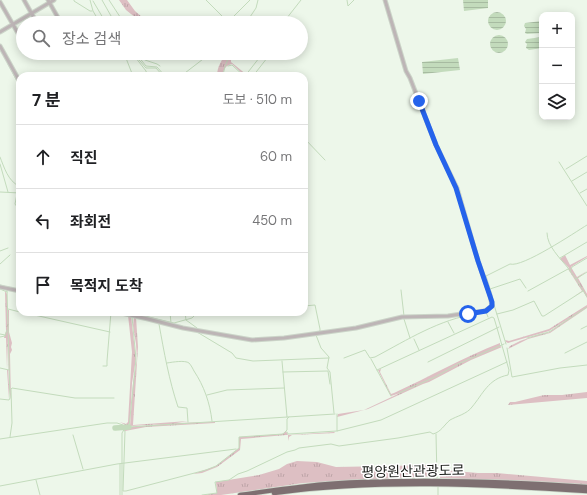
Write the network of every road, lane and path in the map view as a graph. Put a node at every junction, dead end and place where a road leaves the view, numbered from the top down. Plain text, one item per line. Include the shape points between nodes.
1 (24, 0) edge
2 (54, 0) edge
3 (385, 0) edge
4 (49, 1) edge
5 (0, 2) edge
6 (31, 14) junction
7 (27, 16) edge
8 (57, 16) edge
9 (16, 22) edge
10 (13, 24) junction
11 (16, 29) edge
12 (0, 32) edge
13 (0, 46) edge
14 (16, 75) edge
15 (0, 287) edge
16 (16, 290) edge
17 (138, 316) edge
18 (437, 482) junction
19 (587, 487) edge
20 (587, 491) edge
21 (240, 495) edge
22 (260, 495) edge

1 - 6 street
2 - 4 street
3 - 17 street via 406,71 456,188 492,306 486,311 468,314 402,317 356,328 252,340 183,328
4 - 6 street
4 - 8 street
5 - 10 street
6 - 7 street
9 - 10 street
10 - 11 street
10 - 12 street
13 - 14 street
15 - 16 street
18 - 19 highway, 평양원산관광도로 via 532,483
18 - 20 highway
18 - 21 highway, 평양원산관광도로 via 326,484
18 - 22 highway via 326,488

